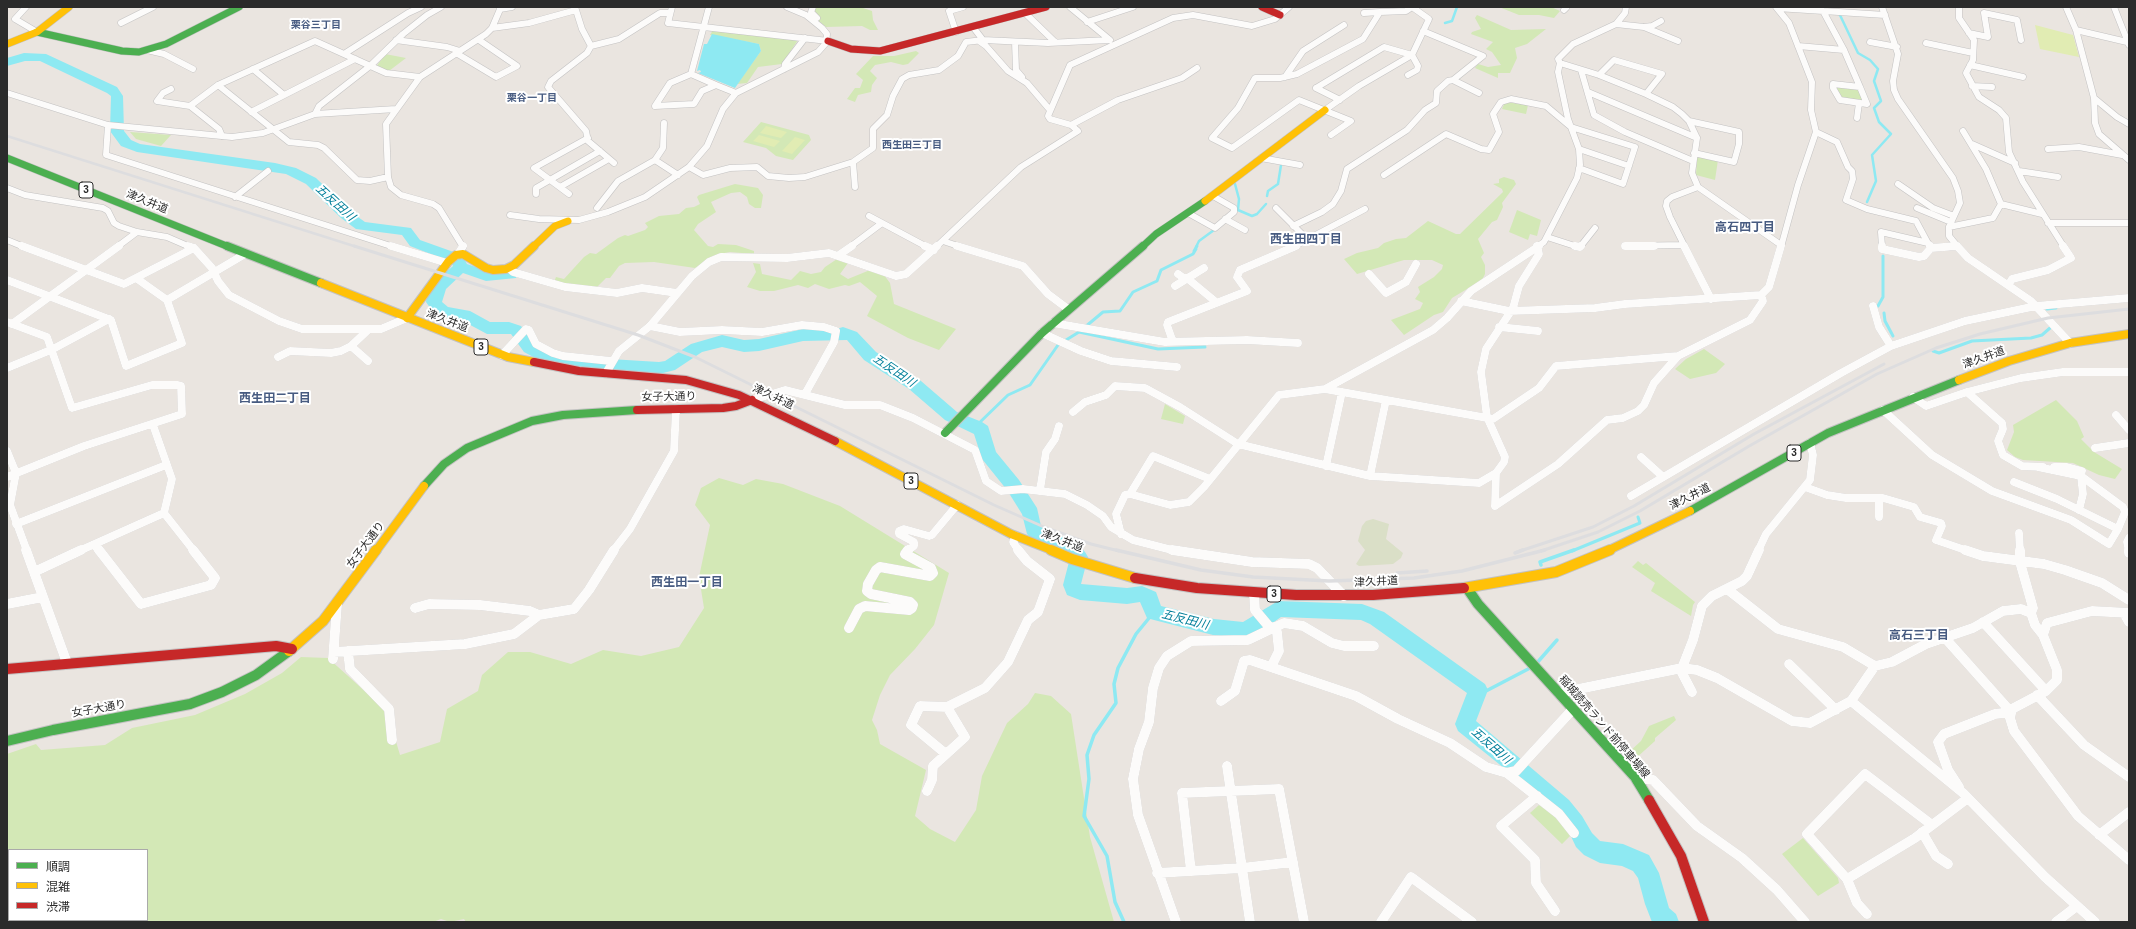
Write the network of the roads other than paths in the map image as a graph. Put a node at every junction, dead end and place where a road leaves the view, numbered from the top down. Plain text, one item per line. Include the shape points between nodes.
1 (26, 7) edge
2 (69, 7) edge
3 (151, 7) edge
4 (239, 7) edge
5 (420, 7) edge
6 (441, 7) edge
7 (512, 7) edge
8 (709, 7) edge
9 (787, 7) edge
10 (813, 7) edge
11 (963, 7) edge
12 (1046, 7) edge
13 (1070, 7) edge
14 (1133, 7) edge
15 (1262, 7) edge
16 (1289, 7) edge
17 (1626, 7) edge
18 (1777, 7) edge
19 (1882, 7) edge
20 (1959, 7) edge
21 (2066, 7) edge
22 (2114, 7) edge
23 (501, 8) edge
24 (576, 8) edge
25 (1414, 8) edge
26 (1821, 9) edge
27 (670, 10) edge
28 (1380, 12) junction
29 (1364, 13) dead end
30 (1026, 14) junction
31 (1280, 15) junction
32 (1885, 15) junction
33 (1661, 20) dead end
34 (1087, 22) junction
35 (121, 23) dead end
36 (1616, 24) junction
37 (1344, 25) dead end
38 (704, 26) junction
39 (973, 27) junction
40 (1644, 27) junction
41 (492, 28) junction
42 (822, 28) junction
43 (2076, 30) junction
44 (1423, 31) junction
45 (37, 32) junction
46 (956, 32) junction
47 (2126, 32) edge
48 (2012, 33) dead end
49 (1969, 34) junction
50 (805, 38) junction
51 (396, 40) junction
52 (479, 40) junction
53 (1109, 40) junction
54 (828, 41) junction
55 (981, 41) junction
56 (1678, 41) dead end
57 (1014, 42) junction
58 (1055, 42) junction
59 (1870, 42) dead end
60 (1926, 43) dead end
61 (7, 44) edge
62 (1116, 44) junction
63 (2128, 44) edge
64 (591, 46) junction
65 (1798, 46) junction
66 (1897, 47) junction
67 (147, 50) junction
68 (1844, 50) junction
69 (458, 52) junction
70 (1973, 53) junction
71 (344, 54) junction
72 (1412, 55) junction
73 (355, 59) junction
74 (1560, 63) junction
75 (1970, 65) junction
76 (370, 66) junction
77 (1197, 68) dead end
78 (253, 69) junction
79 (784, 69) junction
80 (193, 70) dead end
81 (1581, 70) junction
82 (691, 74) junction
83 (1408, 75) dead end
84 (1599, 75) junction
85 (420, 77) junction
86 (1285, 77) junction
87 (2023, 77) dead end
88 (1024, 79) junction
89 (1453, 80) junction
90 (716, 84) junction
91 (218, 85) junction
92 (1972, 86) junction
93 (1860, 87) junction
94 (1992, 88) dead end
95 (171, 89) dead end
96 (1588, 92) junction
97 (7, 93) edge
98 (736, 93) junction
99 (1478, 93) dead end
100 (1646, 94) junction
101 (284, 95) junction
102 (2094, 98) junction
103 (1340, 100) junction
104 (1859, 104) junction
105 (190, 106) junction
106 (396, 109) junction
107 (1050, 110) junction
108 (1325, 110) junction
109 (251, 112) junction
110 (315, 114) junction
111 (1858, 118) dead end
112 (1689, 121) junction
113 (664, 123) dead end
114 (2129, 124) edge
115 (1071, 125) junction
116 (110, 126) junction
117 (1571, 127) junction
118 (274, 130) junction
119 (1963, 131) dead end
120 (1816, 132) junction
121 (1331, 135) dead end
122 (222, 136) junction
123 (588, 138) junction
124 (1697, 138) junction
125 (1972, 144) junction
126 (1579, 149) junction
127 (2048, 149) dead end
128 (600, 151) junction
129 (1694, 153) junction
130 (2123, 155) junction
131 (7, 158) edge
132 (1261, 158) junction
133 (655, 160) junction
134 (2129, 160) edge
135 (1693, 161) junction
136 (853, 162) junction
137 (2015, 163) junction
138 (1300, 165) dead end
139 (1629, 166) junction
140 (689, 167) junction
141 (1579, 168) junction
142 (268, 171) dead end
143 (2019, 171) junction
144 (678, 175) junction
145 (1384, 175) dead end
146 (388, 177) junction
147 (2058, 177) dead end
148 (551, 179) junction
149 (1898, 184) dead end
150 (560, 187) junction
151 (855, 187) dead end
152 (1698, 187) junction
153 (7, 188) edge
154 (536, 194) dead end
155 (569, 194) dead end
156 (1213, 196) junction
157 (235, 197) junction
158 (2001, 204) junction
159 (597, 208) dead end
160 (1276, 208) dead end
161 (1917, 208) dead end
162 (1365, 209) dead end
163 (1188, 213) junction
164 (2042, 214) junction
165 (510, 215) dead end
166 (869, 216) dead end
167 (1225, 219) junction
168 (568, 221) junction
169 (882, 222) junction
170 (1951, 222) junction
171 (2048, 223) junction
172 (2129, 223) edge
173 (1293, 226) junction
174 (1595, 228) dead end
175 (1245, 230) dead end
176 (137, 232) junction
177 (1547, 237) junction
178 (7, 240) edge
179 (1308, 240) junction
180 (943, 241) junction
181 (1683, 245) junction
182 (1781, 245) junction
183 (1537, 246) junction
184 (1625, 246) dead end
185 (1930, 246) junction
186 (1957, 246) junction
187 (194, 248) junction
188 (934, 250) junction
189 (245, 254) junction
190 (457, 254) junction
191 (839, 255) junction
192 (447, 263) junction
193 (1416, 264) dead end
194 (509, 268) junction
195 (1204, 268) dead end
196 (86, 269) junction
197 (215, 272) junction
198 (1178, 274) dead end
199 (1369, 274) dead end
200 (136, 278) junction
201 (1186, 279) junction
202 (7, 280) edge
203 (2009, 284) junction
204 (1175, 286) dead end
205 (677, 293) junction
206 (1761, 295) junction
207 (49, 296) junction
208 (2129, 298) edge
209 (1711, 299) junction
210 (167, 300) junction
211 (1461, 301) junction
212 (1216, 302) junction
213 (1873, 306) dead end
214 (2036, 306) junction
215 (1068, 309) junction
216 (1509, 311) junction
217 (407, 318) junction
218 (109, 319) junction
219 (9, 323) edge
220 (1053, 323) junction
221 (650, 326) junction
222 (1499, 327) junction
223 (368, 330) junction
224 (1538, 330) dead end
225 (1042, 333) junction
226 (2129, 334) edge
227 (1173, 342) junction
228 (1298, 343) dead end
229 (2070, 343) junction
230 (351, 346) junction
231 (1891, 346) junction
232 (53, 349) junction
233 (502, 355) junction
234 (1678, 356) junction
235 (278, 357) dead end
236 (368, 361) dead end
237 (560, 361) junction
238 (609, 367) junction
239 (1177, 367) dead end
240 (7, 368) edge
241 (2129, 372) edge
242 (1325, 389) junction
243 (1342, 392) junction
244 (1966, 392) junction
245 (805, 394) junction
246 (1913, 397) junction
247 (752, 400) junction
248 (1386, 400) junction
249 (676, 409) junction
250 (1883, 410) junction
251 (1073, 412) dead end
252 (2116, 415) dead end
253 (1489, 419) junction
254 (153, 425) junction
255 (1059, 426) dead end
256 (2129, 430) edge
257 (945, 433) junction
258 (1810, 443) junction
259 (2129, 443) edge
260 (1238, 444) junction
261 (2095, 448) dead end
262 (7, 451) edge
263 (1641, 457) dead end
264 (166, 465) junction
265 (1326, 466) junction
266 (2038, 467) junction
267 (16, 473) junction
268 (1496, 473) junction
269 (1370, 476) junction
270 (1662, 476) junction
271 (2081, 476) junction
272 (7, 477) edge
273 (1210, 479) junction
274 (2014, 482) dead end
275 (1805, 487) junction
276 (1040, 490) junction
277 (1130, 494) junction
278 (1630, 496) dead end
279 (1879, 498) junction
280 (957, 505) junction
281 (2129, 506) edge
282 (2079, 510) junction
283 (164, 513) junction
284 (1880, 517) dead end
285 (16, 524) junction
286 (2118, 529) junction
287 (2019, 533) dead end
288 (1121, 534) junction
289 (1016, 536) junction
290 (2129, 538) edge
291 (95, 546) junction
292 (2129, 553) edge
293 (2020, 562) junction
294 (34, 572) junction
295 (1467, 588) junction
296 (1728, 589) junction
297 (1254, 593) junction
298 (1344, 596) junction
299 (43, 597) junction
300 (2129, 600) edge
301 (7, 604) edge
302 (337, 604) junction
303 (415, 608) dead end
304 (2031, 613) junction
305 (2127, 613) edge
306 (539, 616) junction
307 (1983, 622) junction
308 (2129, 622) edge
309 (1268, 624) junction
310 (849, 628) dead end
311 (2043, 635) junction
312 (1945, 638) junction
313 (1374, 646) dead end
314 (292, 649) junction
315 (348, 652) junction
316 (67, 663) junction
317 (1789, 664) dead end
318 (1875, 666) junction
319 (1271, 667) junction
320 (1681, 668) junction
321 (7, 669) edge
322 (1692, 692) dead end
323 (1559, 693) junction
324 (2041, 693) junction
325 (1221, 701) dead end
326 (1852, 701) junction
327 (947, 707) junction
328 (1573, 709) junction
329 (1836, 710) junction
330 (2011, 712) junction
331 (392, 740) dead end
332 (7, 741) edge
333 (946, 754) junction
334 (1227, 766) dead end
335 (1514, 770) junction
336 (1635, 777) junction
337 (2129, 777) edge
338 (927, 791) dead end
339 (1231, 792) junction
340 (1537, 796) junction
341 (1965, 796) junction
342 (2129, 812) edge
343 (1932, 825) junction
344 (1922, 832) junction
345 (1574, 833) dead end
346 (2099, 835) junction
347 (2129, 860) edge
348 (1292, 862) junction
349 (1948, 864) dead end
350 (1242, 868) junction
351 (1191, 871) junction
352 (1157, 873) junction
353 (1847, 879) junction
354 (2077, 906) junction
355 (1555, 912) dead end
356 (1867, 914) dead end
357 (1385, 921) edge
358 (1176, 922) edge
359 (1250, 922) edge
360 (1304, 922) edge
361 (1472, 922) edge
362 (1704, 922) edge
363 (1805, 922) edge
364 (2056, 922) edge
365 (2095, 922) edge

1 - 45 street via 15,19
2 - 45 main road
3 - 35 street
4 - 67 main road via 187,35
5 - 71 street
6 - 51 street
7 - 23 street
8 - 38 street
9 - 42 street via 806,15
10 - 42 street via 811,12 822,23
11 - 46 street via 949,11
12 - 30 main road
13 - 34 street
14 - 34 street
15 - 31 main road
16 - 31 street
17 - 36 street via 1625,14
18 - 26 street
18 - 65 street via 1788,23
19 - 32 street
20 - 49 street via 1959,18
21 - 43 street
22 - 47 street
23 - 41 street
24 - 41 street via 529,23
24 - 64 street via 582,29
25 - 28 street via 1406,12
25 - 44 street via 1428,19
26 - 32 street
26 - 68 street
27 - 38 street via 668,23
27 - 64 street via 660,13 619,39
28 - 29 street
28 - 86 street via 1363,39 1298,74
30 - 39 main road
30 - 58 street
31 - 62 street via 1265,24 1252,26 1193,15 1183,16 1172,18
32 - 66 street
33 - 40 street via 1652,26
34 - 53 street
36 - 40 street
36 - 74 street via 1569,47 1558,59
37 - 86 street via 1304,51
38 - 50 street
38 - 82 street
39 - 46 main road
39 - 55 street
40 - 56 street
41 - 52 street
42 - 54 street
43 - 63 street
43 - 102 street
44 - 72 street
44 - 89 street via 1483,56
45 - 61 main road
45 - 67 main road via 122,51
46 - 54 main road via 876,52 851,49
47 - 63 street
48 - 49 street via 2020,37 2017,20 1984,13 1988,37
49 - 70 street via 1974,40
50 - 54 street
50 - 79 street
51 - 69 street via 447,47
51 - 76 street
52 - 69 street
52 - 69 street via 517,66 496,77
53 - 58 street
53 - 62 street
54 - 79 street via 818,52
55 - 57 street
55 - 88 street via 1008,70
55 - 136 street via 964,44 958,56 939,70 909,75 902,79 886,115 873,128 873,148
57 - 58 street
57 - 88 street via 1016,70
59 - 66 street
60 - 70 street
62 - 107 street via 1070,65
64 - 123 street via 587,53 551,81 548,87 586,131
65 - 68 street
65 - 120 street via 1812,82 1811,110
66 - 170 street via 1894,90 1953,178 1960,203
67 - 80 street via 164,54
68 - 93 street
69 - 85 street
70 - 75 street
71 - 73 street
71 - 78 street via 315,41
72 - 83 street via 1418,66 1417,70
72 - 103 street
72 - 103 street via 1384,47 1316,88
73 - 76 street
73 - 101 street
74 - 81 street
74 - 117 street via 1558,72
75 - 87 street
75 - 92 street via 1966,73
76 - 85 street via 386,73
76 - 110 street via 319,106
77 - 115 street via 1182,78 1118,100
78 - 91 street
78 - 101 street
79 - 98 street
81 - 84 street
81 - 96 street
82 - 90 street
82 - 90 street via 670,83 655,106 694,104 702,90
84 - 100 street
84 - 100 street via 1614,60 1662,74
85 - 106 street
86 - 108 street via 1255,78 1238,108 1212,138 1232,148 1299,100
88 - 107 street
89 - 99 street
89 - 173 street via 1448,81 1437,91 1436,103 1425,110 1407,130 1347,169 1341,191 1333,204
90 - 98 street
91 - 105 street
91 - 109 street
92 - 94 street
92 - 137 street via 1979,97 1999,110 2006,118 2010,152
93 - 104 street via 1867,104
93 - 104 street via 1833,84 1840,100
95 - 105 street via 163,93 157,101
96 - 124 street
96 - 135 street via 1594,115 1625,132
97 - 116 street
98 - 140 street via 723,109 707,146
100 - 112 street via 1673,107
101 - 109 street
102 - 114 street
102 - 130 street via 2098,134
103 - 108 street
104 - 111 street
105 - 122 street via 219,129
106 - 110 street
106 - 146 street via 386,124
107 - 115 street via 1050,119
108 - 121 street via 1351,121
108 - 132 main road
109 - 118 street
110 - 118 street
112 - 124 street
112 - 129 street via 1739,132 1740,144 1734,162
113 - 133 street via 663,148
115 - 180 street via 1078,131 1021,167
116 - 122 street
116 - 157 street via 106,155
117 - 126 street
117 - 139 street via 1635,147
117 - 145 street via 1546,106 1504,100 1493,114 1499,132 1489,150 1446,134
118 - 122 street via 247,136
118 - 146 street via 290,142 324,148 357,180 370,181
119 - 125 street
120 - 182 street
120 - 185 street via 1837,142 1852,171 1853,178 1846,200 1867,209 1916,221
123 - 128 street via 588,141
123 - 148 street via 534,168
124 - 129 street
125 - 137 street
125 - 158 street
126 - 139 street
126 - 141 street
127 - 130 street via 2079,147
128 - 148 street
128 - 150 street via 612,161
129 - 135 street
130 - 134 street
131 - 189 main road, 津久井道 / 3
132 - 138 street
132 - 156 main road
133 - 144 street
133 - 159 street via 618,181
135 - 152 street via 1692,173
136 - 140 street via 809,176 789,178 768,176 757,167 730,168 703,175
136 - 151 street
137 - 143 street
139 - 141 street via 1623,184
140 - 144 street
141 - 177 street
142 - 157 street
143 - 147 street
143 - 164 street
144 - 168 street via 630,204
146 - 190 street via 391,187 401,195 440,208 463,246
148 - 150 street
148 - 154 street via 536,188
149 - 170 street
150 - 155 street
152 - 181 street via 1667,201 1667,211
152 - 182 street
153 - 176 street via 25,195 103,208 112,216 114,223
156 - 163 main road
156 - 167 street via 1234,208 1234,212
157 - 192 street
158 - 164 street
158 - 170 street via 1993,218
160 - 173 street
161 - 170 street
162 - 179 street
163 - 167 street via 1215,228
163 - 215 main road via 1156,234
164 - 171 street
165 - 168 street
166 - 169 street
167 - 175 street
168 - 194 main road via 555,226
169 - 188 street
169 - 191 street
170 - 186 street via 1949,236
171 - 172 street
171 - 203 street via 2071,258 2048,270 2012,279
173 - 179 street
174 - 177 street via 1580,247
176 - 187 street via 167,238
176 - 196 street
177 - 183 street
178 - 196 street
179 - 212 street via 1240,270 1237,277 1247,291
180 - 188 street
180 - 215 street via 1023,266 1048,294
181 - 184 street
181 - 209 street
182 - 206 street via 1769,287
183 - 211 street via 1471,291
183 - 216 street via 1539,254 1536,261 1524,276 1513,308
185 - 185 street via 1881,232 1882,249 1919,257 1924,256
185 - 186 street
186 - 203 street via 1968,258
187 - 197 street
187 - 200 street
188 - 191 street via 901,276
189 - 197 street
189 - 217 main road, 津久井道 / 3
190 - 192 main road
190 - 194 main road via 462,254 493,270
191 - 205 street via 818,254 787,258 721,257 703,266
192 - 217 main road
193 - 199 street via 1406,282 1386,294
194 - 205 street via 513,272 565,287 617,292 642,288
195 - 201 street
196 - 200 street via 124,284
196 - 207 street
197 - 210 street
197 - 223 street via 218,281 229,295 279,321 302,329
198 - 201 street
200 - 210 street
201 - 204 street
201 - 212 street
202 - 207 street
203 - 214 street
205 - 221 street
206 - 209 street
206 - 234 street via 1763,301 1750,320
207 - 218 street
207 - 219 street
208 - 214 street
209 - 216 street
210 - 218 street via 182,343 126,366
211 - 216 street
211 - 242 street via 1433,330
212 - 227 street via 1168,322
213 - 231 street via 1880,327
214 - 229 street
214 - 231 street via 1965,322
215 - 220 main road
216 - 222 street
217 - 223 street via 381,329
217 - 233 main road, 津久井道 / 3
218 - 232 street
219 - 232 street via 47,336
220 - 225 main road
220 - 227 street
221 - 238 street via 624,346
221 - 245 street via 680,332 762,332 802,325 836,331
222 - 224 street
222 - 253 street via 1486,349 1481,372
223 - 230 street
225 - 239 street via 1111,361
225 - 257 main road
226 - 229 main road, 津久井道 / 3
227 - 228 street via 1247,340
229 - 246 main road, 津久井道 / 3
230 - 235 street via 331,352 290,351
230 - 236 street
231 - 270 street
232 - 240 street
232 - 254 street via 72,408 152,385 181,386 182,414
233 - 237 main road, 津久井道 / 3
233 - 237 street via 526,329 536,344
234 - 253 street via 1556,366 1539,388 1493,419
234 - 268 street via 1654,383 1644,405 1638,411 1623,418 1607,420 1558,464 1495,506
237 - 238 main road, 津久井道 / 3
237 - 238 street
238 - 247 main road, 津久井道 / 3 via 686,380 716,387
241 - 244 street via 2063,372 2021,378
242 - 243 street
242 - 260 street via 1279,395
243 - 248 street
243 - 265 street
244 - 246 street via 1926,406
244 - 266 street via 2002,423 2004,429 1998,441 2003,455 2022,466
245 - 247 street via 781,391
245 - 257 street via 845,405 880,405
246 - 250 main road, 津久井道 / 3
247 - 249 main road, 女子大通り via 730,407
247 - 280 main road, 津久井道 / 3
248 - 253 street
248 - 269 street
249 - 302 main road, 女子大通り via 608,411 547,418 462,450 426,483
249 - 306 street via 674,450 630,529 574,609
250 - 258 main road, 津久井道 / 3
250 - 286 street via 1932,454 1992,491 2071,520 2109,544
251 - 260 street via 1085,402 1106,395 1115,386 1145,388
252 - 256 street
253 - 268 street via 1505,458 1502,467
254 - 264 street
254 - 267 street via 84,446
255 - 276 street via 1046,452
257 - 276 street via 976,450 983,475 991,486 1001,491
258 - 275 street via 1812,469 1810,480
258 - 295 main road, 津久井道 / 3 via 1730,489 1621,546 1556,572
259 - 261 street
260 - 265 street
260 - 273 street
262 - 267 street
263 - 270 street
264 - 283 street via 172,479
264 - 285 street
265 - 269 street
266 - 271 street
266 - 281 street via 2067,467 2082,471
267 - 272 street
267 - 285 street via 10,505
268 - 269 street via 1479,483
270 - 278 street
271 - 282 street via 2083,494
271 - 286 street via 2123,507 2125,512
273 - 277 street via 1196,497 1179,504 1160,504
273 - 277 street via 1153,456
274 - 282 street
275 - 279 street via 1827,495 1846,498
275 - 296 street via 1766,534 1747,576
276 - 288 street via 1065,494 1087,505 1103,516 1111,527
277 - 288 street via 1121,500 1116,514
279 - 284 street
279 - 293 street via 1914,507 1920,517 1941,523 1936,540 1940,544 1983,556
280 - 289 main road, 津久井道 / 3
280 - 310 street via 932,535 904,529 899,531 899,534 914,542 914,546 905,554 931,568 933,573 930,576 880,567 868,584 867,591 871,594 910,602 912,608 908,610 865,606 859,609
282 - 286 street
283 - 291 street
283 - 291 street via 215,578 211,584 141,604
285 - 294 street
287 - 293 street
288 - 298 street via 1133,540 1178,552 1252,562 1309,564 1317,568
289 - 297 main road, 津久井道 / 3 via 1072,559 1140,579 1169,585
289 - 327 street via 1013,542 1018,550 1027,561 1050,579 1038,612 1028,620 1012,656 985,688
290 - 292 street
291 - 294 street
293 - 300 street via 2044,564 2080,575 2102,583
293 - 304 street via 2033,608
294 - 299 street
295 - 298 main road, 津久井道 / 3
295 - 323 main road, 稲城読売ランド前停車場線 via 1478,604
296 - 318 street via 1778,629 1843,648
296 - 320 street via 1712,596 1702,606 1693,640
297 - 298 main road, 津久井道 / 3
297 - 309 street via 1255,610
299 - 301 street
299 - 316 street
302 - 314 main road, 女子大通り via 323,621
302 - 315 street via 333,655
303 - 306 street via 429,604 480,605 530,610
304 - 307 street via 2021,609 2003,611
304 - 311 street via 2035,626
305 - 308 street
305 - 311 street via 2092,611 2047,623
306 - 315 street via 514,634 494,639 431,647
307 - 312 street
307 - 324 street
309 - 313 street via 1303,626 1344,646
309 - 319 street via 1279,651
309 - 352 street via 1248,640 1191,642 1167,656 1159,668 1133,780 1138,815
311 - 324 street via 2058,677
312 - 318 street via 1926,644 1892,662
312 - 330 street
314 - 316 main road via 276,646
314 - 332 main road, 女子大通り via 241,683 190,704
315 - 331 street via 350,669 389,710
316 - 321 main road
317 - 329 street
318 - 326 street
319 - 325 street via 1250,660 1244,661 1235,691
319 - 335 street via 1356,696 1450,743 1486,767
320 - 322 street
320 - 323 street
320 - 329 street via 1697,670 1717,678 1792,721 1810,723
323 - 328 main road, 稲城読売ランド前停車場線
324 - 330 street via 2017,705
324 - 337 street via 2084,745
326 - 329 street
326 - 341 street
327 - 333 street via 965,737
327 - 333 street via 920,706 911,725
328 - 335 street
328 - 336 main road, 稲城読売ランド前停車場線
330 - 341 street via 1995,714 1944,734 1938,742 1948,770
330 - 346 street via 2014,731 2078,816
333 - 338 street via 933,766 932,780
334 - 339 street
335 - 340 street
336 - 362 main road, 稲城読売ランド前停車場線 via 1681,856
336 - 363 street via 1653,780 1697,826 1742,858
339 - 348 street via 1279,789
339 - 350 street
339 - 351 street via 1182,793
340 - 345 street via 1559,814
340 - 355 street via 1501,826 1535,860 1536,883
341 - 343 street
341 - 354 street
342 - 346 street
343 - 344 street
343 - 353 street via 1864,774 1807,834
344 - 349 street via 1936,856
344 - 353 street
346 - 347 street
348 - 350 street
348 - 360 street
350 - 351 street
350 - 359 street
351 - 352 street
352 - 358 street
353 - 356 street via 1857,903
354 - 364 street
354 - 365 street
357 - 361 street via 1411,877

